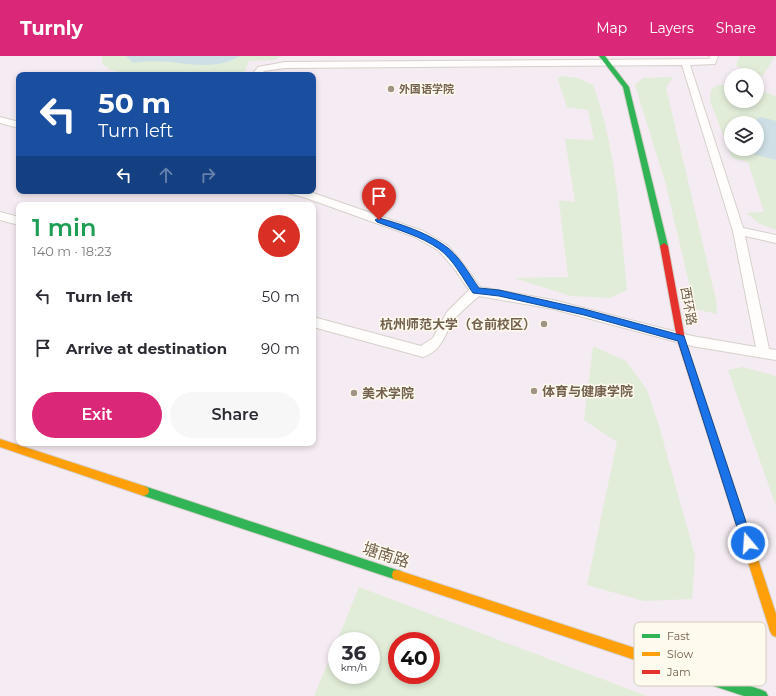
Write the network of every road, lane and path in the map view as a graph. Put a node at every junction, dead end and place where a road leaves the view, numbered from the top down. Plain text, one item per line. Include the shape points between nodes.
1 (714, 56) edge
2 (605, 60) edge
3 (685, 62) junction
4 (258, 72) edge
5 (0, 120) edge
6 (16, 124) edge
7 (305, 194) edge
8 (0, 216) edge
9 (16, 220) edge
10 (738, 231) junction
11 (776, 239) edge
12 (476, 291) junction
13 (316, 323) edge
14 (681, 338) junction
15 (770, 354) edge
16 (0, 443) edge
17 (776, 631) edge
18 (634, 654) edge
19 (732, 686) edge
20 (762, 696) edge

1 - 3 lane via 712,62
2 - 3 lane
2 - 4 lane via 285,65 261,69
2 - 14 street, 西环路 via 626,87 662,232
3 - 10 lane
5 - 6 lane
7 - 12 lane via 419,234 442,248 458,264
8 - 9 lane
10 - 11 lane
10 - 15 lane
12 - 13 lane via 451,315 437,341 423,352
12 - 14 lane via 499,293 584,312
14 - 15 lane
14 - 17 street, 西环路
16 - 18 street, 塘南路
19 - 20 street, 塘南路

